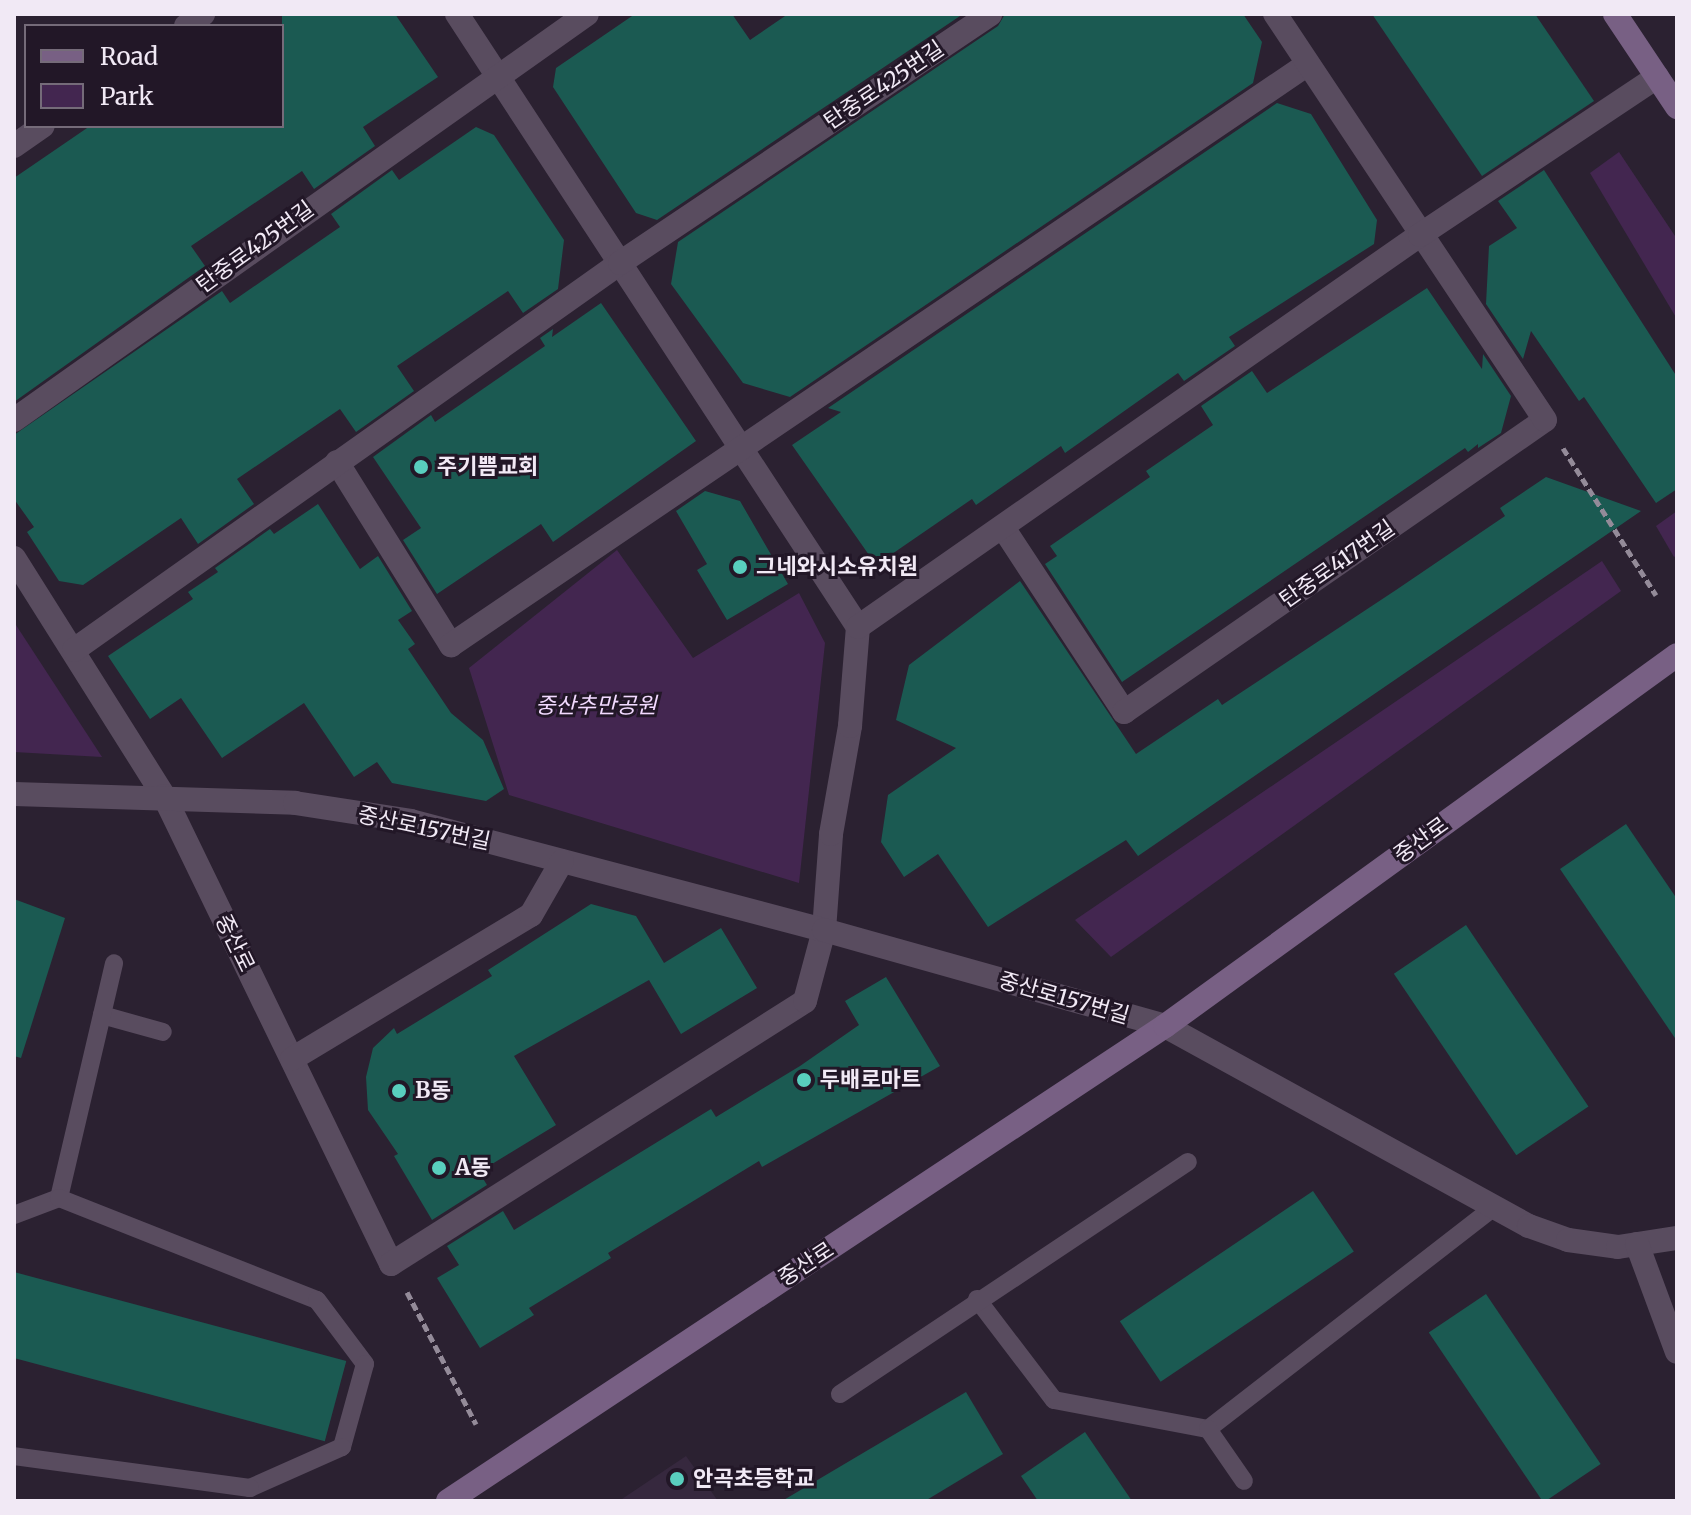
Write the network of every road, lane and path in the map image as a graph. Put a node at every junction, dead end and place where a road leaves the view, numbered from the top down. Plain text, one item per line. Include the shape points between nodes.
1 (457, 14) edge
2 (587, 14) edge
3 (990, 14) edge
4 (1275, 14) edge
5 (1615, 14) edge
6 (1308, 64) junction
7 (497, 75) junction
8 (1657, 77) junction
9 (1677, 107) edge
10 (40, 128) edge
11 (14, 146) edge
12 (1420, 235) junction
13 (620, 263) junction
14 (14, 420) edge
15 (1545, 420) junction
16 (743, 451) junction
17 (337, 462) junction
18 (1004, 529) junction
19 (14, 558) edge
20 (1656, 595) dead end
21 (858, 627) junction
22 (74, 650) junction
23 (1677, 655) edge
24 (14, 794) edge
25 (164, 796) junction
26 (562, 861) junction
27 (824, 930) junction
28 (114, 963) dead end
29 (102, 1015) junction
30 (1165, 1026) junction
31 (163, 1032) dead end
32 (292, 1059) junction
33 (1188, 1162) dead end
34 (59, 1198) junction
35 (1494, 1207) junction
36 (14, 1215) edge
37 (1677, 1238) edge
38 (1637, 1244) junction
39 (391, 1264) junction
40 (977, 1299) junction
41 (1677, 1352) edge
42 (840, 1394) dead end
43 (476, 1424) dead end
44 (1208, 1429) junction
45 (14, 1456) edge
46 (1244, 1481) dead end
47 (448, 1501) edge

1 - 7 street
2 - 7 street, 탄중로425번길
3 - 13 street, 탄중로425번길
4 - 6 street
5 - 8 main road
6 - 12 street
6 - 16 street
7 - 13 street
7 - 14 street, 탄중로425번길
8 - 9 main road
8 - 12 street
10 - 11 street
12 - 15 street
12 - 18 street
13 - 16 street
13 - 17 street, 탄중로425번길
15 - 18 street, 탄중로417번길 via 1124,712
15 - 20 path
16 - 17 street via 451,645
16 - 21 street
17 - 22 street, 탄중로425번길
18 - 21 street
19 - 22 street, 중산로
21 - 27 street
22 - 25 street, 중산로
23 - 30 main road, 중산로
24 - 25 street, 중산로157번길
25 - 26 street, 중산로157번길 via 295,803 397,819
25 - 32 street, 중산로
26 - 27 street, 중산로157번길
26 - 32 street via 531,915
27 - 30 street, 중산로157번길
27 - 39 street via 805,1001
28 - 29 lane
29 - 31 lane
29 - 34 lane
30 - 35 street
30 - 47 main road, 중산로
32 - 39 street, 중산로
33 - 40 lane
34 - 36 lane
34 - 45 lane via 317,1300 365,1364 342,1447 250,1488
35 - 38 street via 1568,1240 1618,1247
35 - 44 lane
37 - 38 street
38 - 41 street
39 - 43 path
40 - 42 lane
40 - 44 lane via 1054,1400
44 - 46 lane

